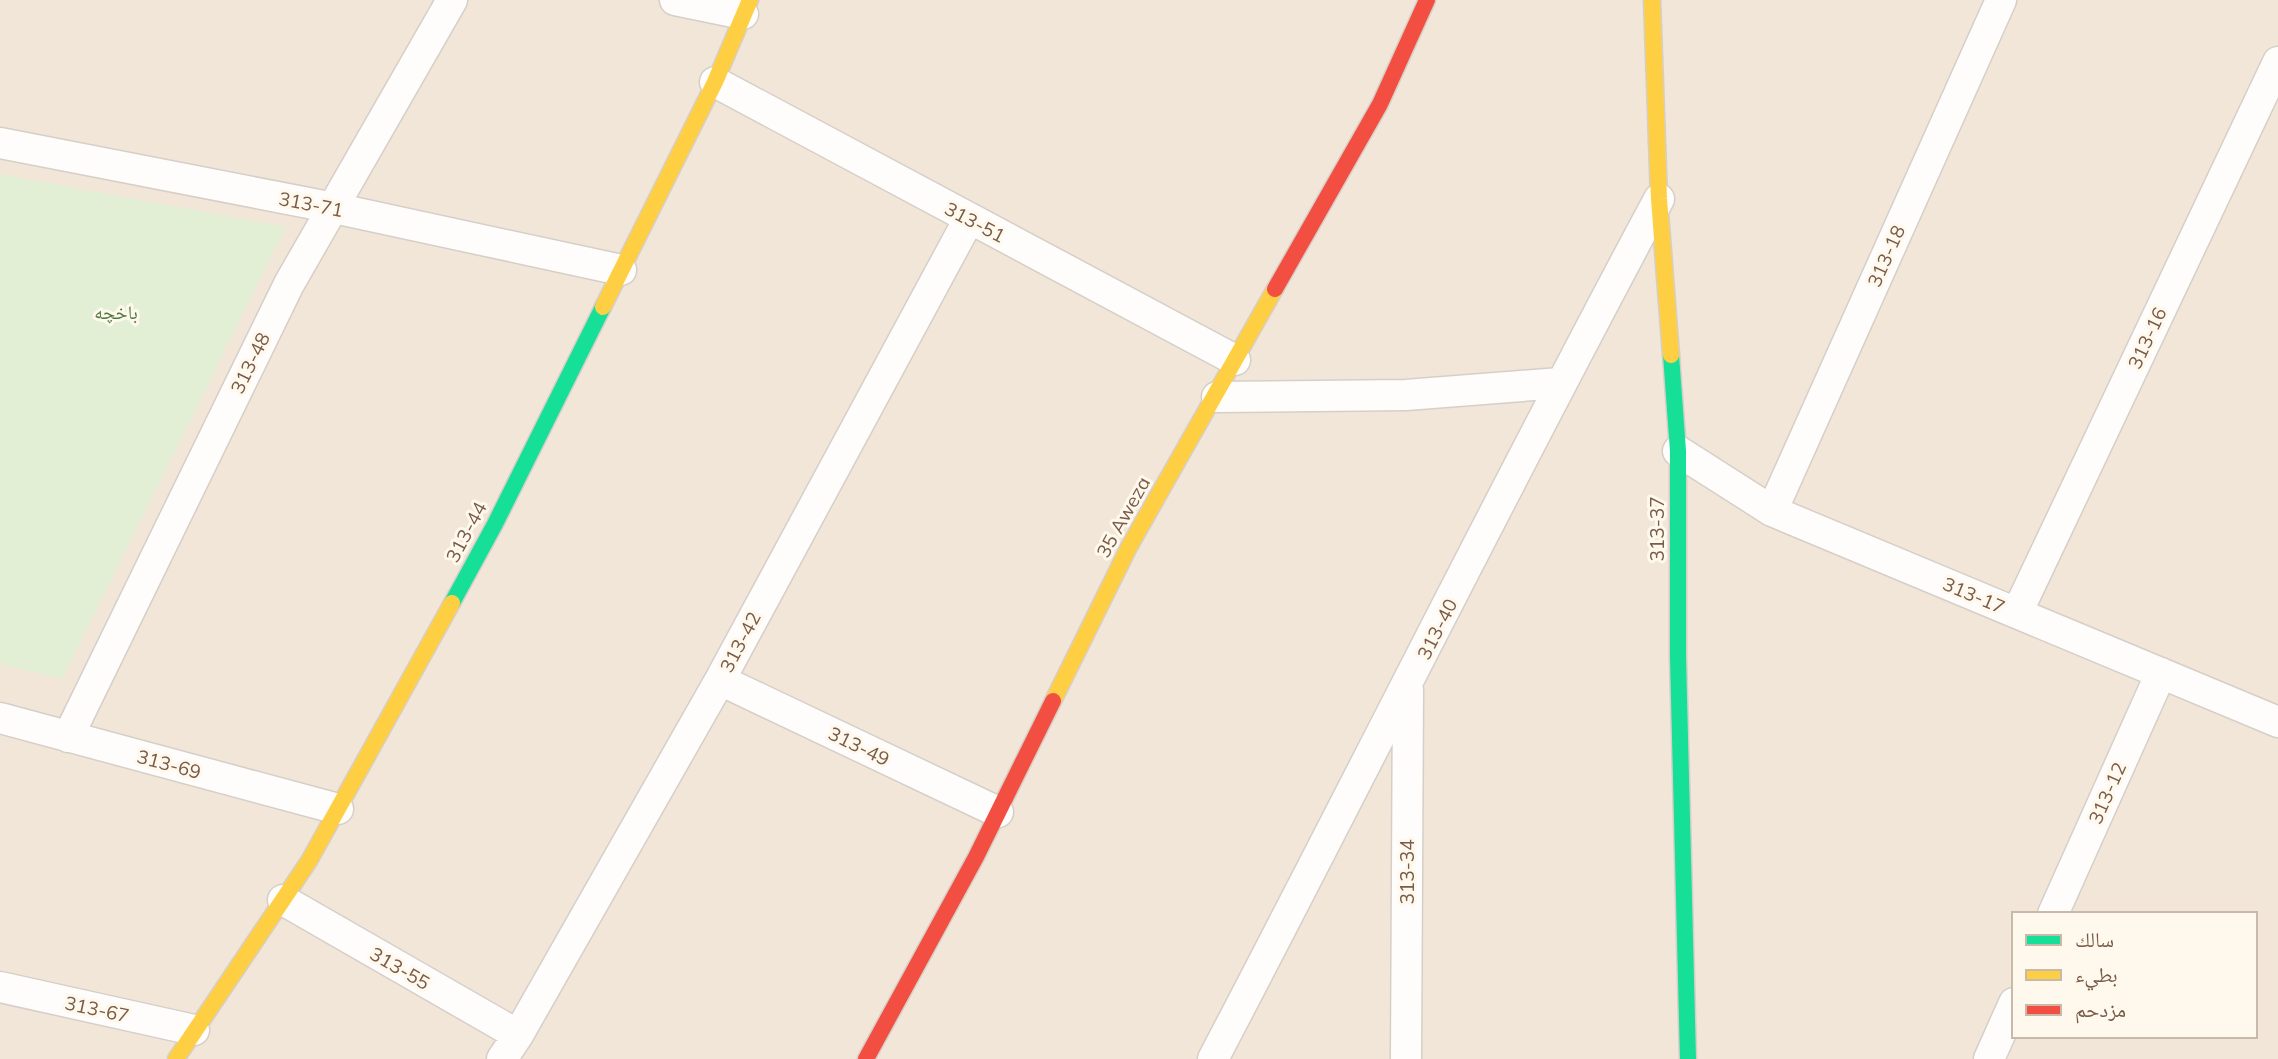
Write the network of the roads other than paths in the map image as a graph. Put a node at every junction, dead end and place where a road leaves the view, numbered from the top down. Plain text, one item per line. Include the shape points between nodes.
1 (452, 0) edge
2 (675, 0) edge
3 (1427, 0) edge
4 (1652, 0) edge
5 (1668, 0) edge
6 (2001, 0) edge
7 (746, 7) edge
8 (1654, 32) junction
9 (2278, 62) edge
10 (716, 82) junction
11 (0, 143) edge
12 (1659, 200) junction
13 (334, 208) junction
14 (969, 219) junction
15 (621, 270) junction
16 (1235, 360) junction
17 (1560, 383) junction
18 (1217, 397) junction
19 (1678, 451) junction
20 (1772, 511) junction
21 (2017, 613) junction
22 (2161, 673) junction
23 (720, 680) junction
24 (1408, 686) junction
25 (0, 718) edge
26 (2278, 722) edge
27 (68, 737) junction
28 (338, 809) junction
29 (998, 813) junction
30 (283, 900) junction
31 (2054, 912) edge
32 (0, 987) edge
33 (2012, 1007) edge
34 (194, 1030) junction
35 (510, 1047) edge
36 (176, 1059) edge
37 (866, 1059) edge
38 (1213, 1059) edge
39 (1406, 1059) edge
40 (1688, 1059) edge
41 (1989, 1059) edge

1 - 13 street, 313-48
2 - 7 street
3 - 16 street, 35 Aweza via 1380,104
4 - 8 street, 313-37
5 - 8 street
6 - 20 street, 313-18
7 - 10 street, 313-44
8 - 12 street, 313-37
9 - 21 street, 313-16
10 - 14 street, 313-51
10 - 15 street, 313-44
11 - 13 street, 313-71
12 - 17 street, 313-40
12 - 19 street, 313-37
13 - 15 street, 313-71
13 - 27 street, 313-48 via 289,284
14 - 16 street, 313-51
14 - 23 street, 313-42
15 - 28 street, 313-44 via 495,524
16 - 18 street, 35 Aweza
17 - 18 street via 1406,395
17 - 24 street, 313-40
18 - 29 street, 35 Aweza via 1129,547
19 - 20 street, 313-17
19 - 40 street, 313-37
20 - 21 street, 313-17
21 - 22 street, 313-17
22 - 26 street, 313-17
22 - 31 street, 313-12
23 - 29 street, 313-49
23 - 35 street, 313-42
24 - 38 street, 313-40
24 - 39 street, 313-34
25 - 27 street, 313-69
27 - 28 street, 313-69
28 - 30 street, 313-44
29 - 37 street, 35 Aweza
30 - 34 street, 313-44
30 - 35 street, 313-55
32 - 34 street, 313-67
33 - 41 street
34 - 36 street, 313-44

